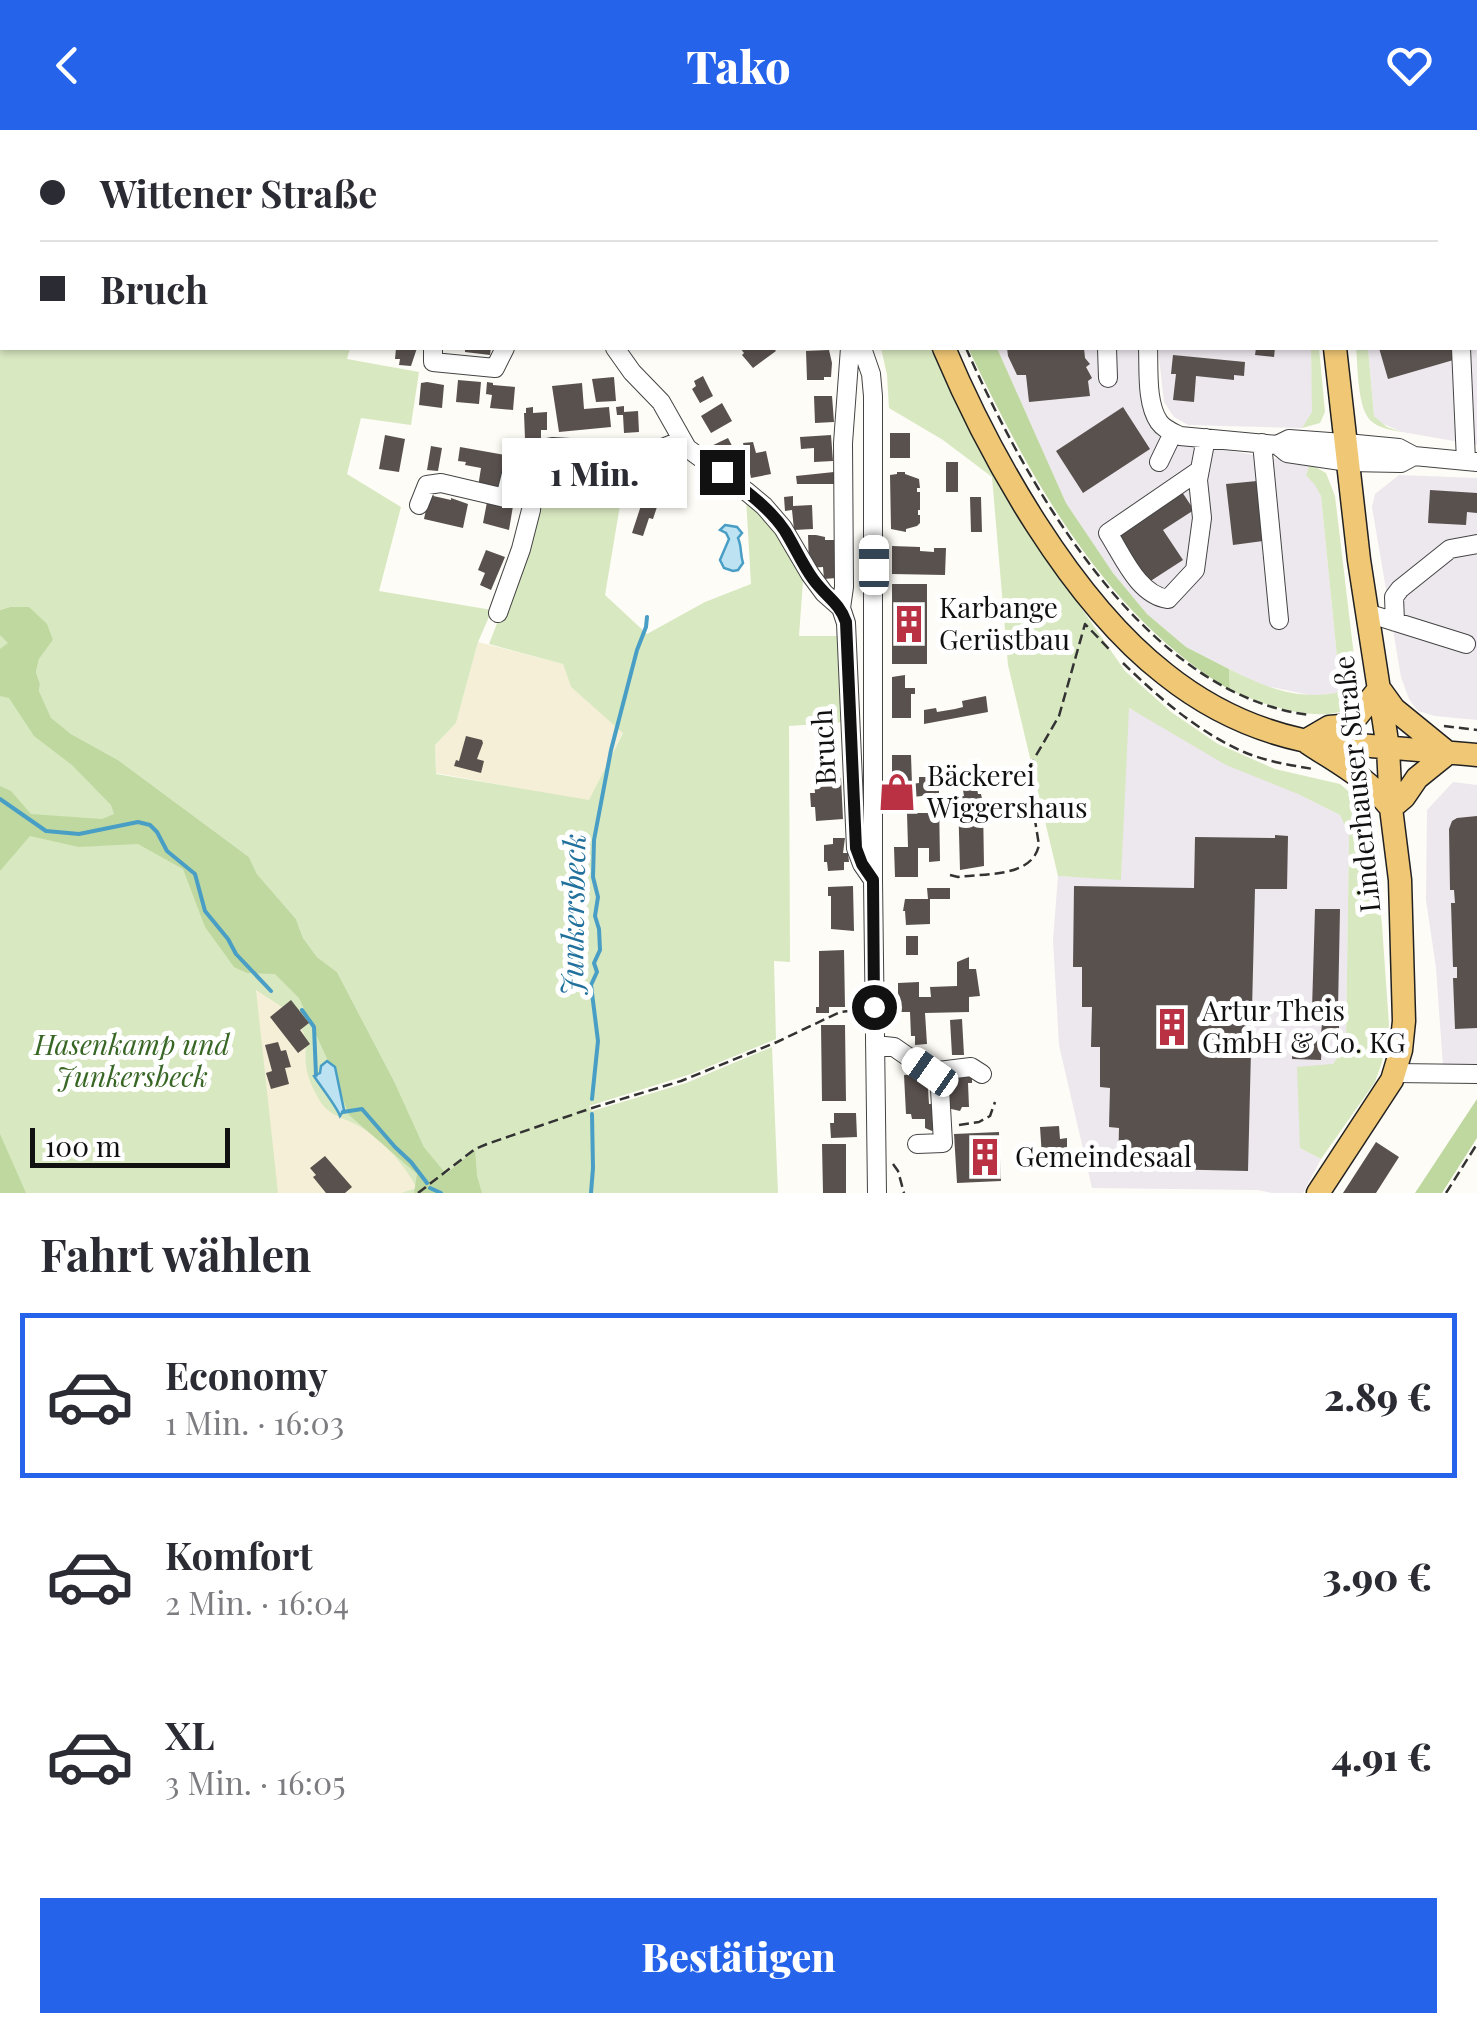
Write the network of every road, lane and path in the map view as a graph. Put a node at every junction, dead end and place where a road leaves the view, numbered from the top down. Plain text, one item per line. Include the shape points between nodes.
1 (433, 350) edge
2 (504, 350) edge
3 (616, 350) edge
4 (850, 350) edge
5 (863, 350) edge
6 (945, 350) edge
7 (1107, 350) edge
8 (1148, 350) edge
9 (1335, 350) edge
10 (1461, 350) edge
11 (1108, 378) dead end
12 (1174, 433) junction
13 (1206, 438) junction
14 (682, 440) junction
15 (1269, 444) junction
16 (517, 450) dead end
17 (1346, 453) junction
18 (1471, 461) edge
19 (1159, 462) dead end
20 (1200, 470) junction
21 (419, 504) dead end
22 (1477, 544) edge
23 (841, 608) junction
24 (498, 613) dead end
25 (1367, 613) junction
26 (1279, 620) dead end
27 (1394, 622) junction
28 (1466, 644) dead end
29 (1379, 689) junction
30 (1305, 741) junction
31 (1388, 748) junction
32 (1448, 752) junction
33 (1477, 756) edge
34 (1326, 771) dead end
35 (1391, 808) junction
36 (950, 875) dead end
37 (873, 880) junction
38 (874, 1007) junction
39 (875, 1045) junction
40 (939, 1071) junction
41 (1394, 1073) junction
42 (982, 1074) dead end
43 (1477, 1074) edge
44 (996, 1102) dead end
45 (942, 1128) junction
46 (916, 1144) dead end
47 (1477, 1144) edge
48 (418, 1193) edge
49 (877, 1193) edge
50 (1318, 1193) edge
51 (1446, 1193) edge

1 - 2 street via 433,362 494,368
3 - 14 street via 661,402
4 - 23 street, Bruch
5 - 37 street via 874,396
6 - 30 main road via 1008,477 1116,629 1165,674 1226,714
7 - 11 street
8 - 12 street via 1154,410
9 - 17 main road, Linderhauser Straße
10 - 18 street
12 - 13 street
12 - 19 street
13 - 15 street
13 - 20 street
14 - 23 street via 764,506 824,594
14 - 24 street via 643,452 552,447 537,453 526,530
15 - 17 street via 1289,439
15 - 26 street
16 - 21 street via 504,498 441,483 427,485
17 - 18 street via 1400,448 1414,456
17 - 25 main road, Linderhauser Straße
20 - 20 street via 1195,570 1168,599 1156,597 1108,533
22 - 27 street via 1450,549 1400,589
23 - 37 street, Bruch via 856,848
25 - 27 street
25 - 29 main road, Linderhauser Straße
27 - 28 street
29 - 30 main road via 1354,720
29 - 31 main road, Linderhauser Straße
29 - 32 main road
30 - 31 main road
30 - 35 main road via 1362,776
31 - 32 main road
31 - 35 main road, Linderhauser Straße
32 - 33 main road
32 - 35 main road
34 - 36 path via 1259,758 1230,744 1175,709 1084,624 1058,716 1027,771 1037,854 1021,868
35 - 41 main road, Linderhauser Straße via 1404,1021
37 - 38 street
38 - 39 street
38 - 48 path via 840,1012 681,1081 487,1144
39 - 40 street via 894,1047 930,1072
39 - 49 street
40 - 42 street via 971,1067
40 - 45 street
41 - 43 street
41 - 50 main road, Linderhauser Straße
44 - 45 path via 979,1122
45 - 46 street via 943,1143
47 - 51 path

